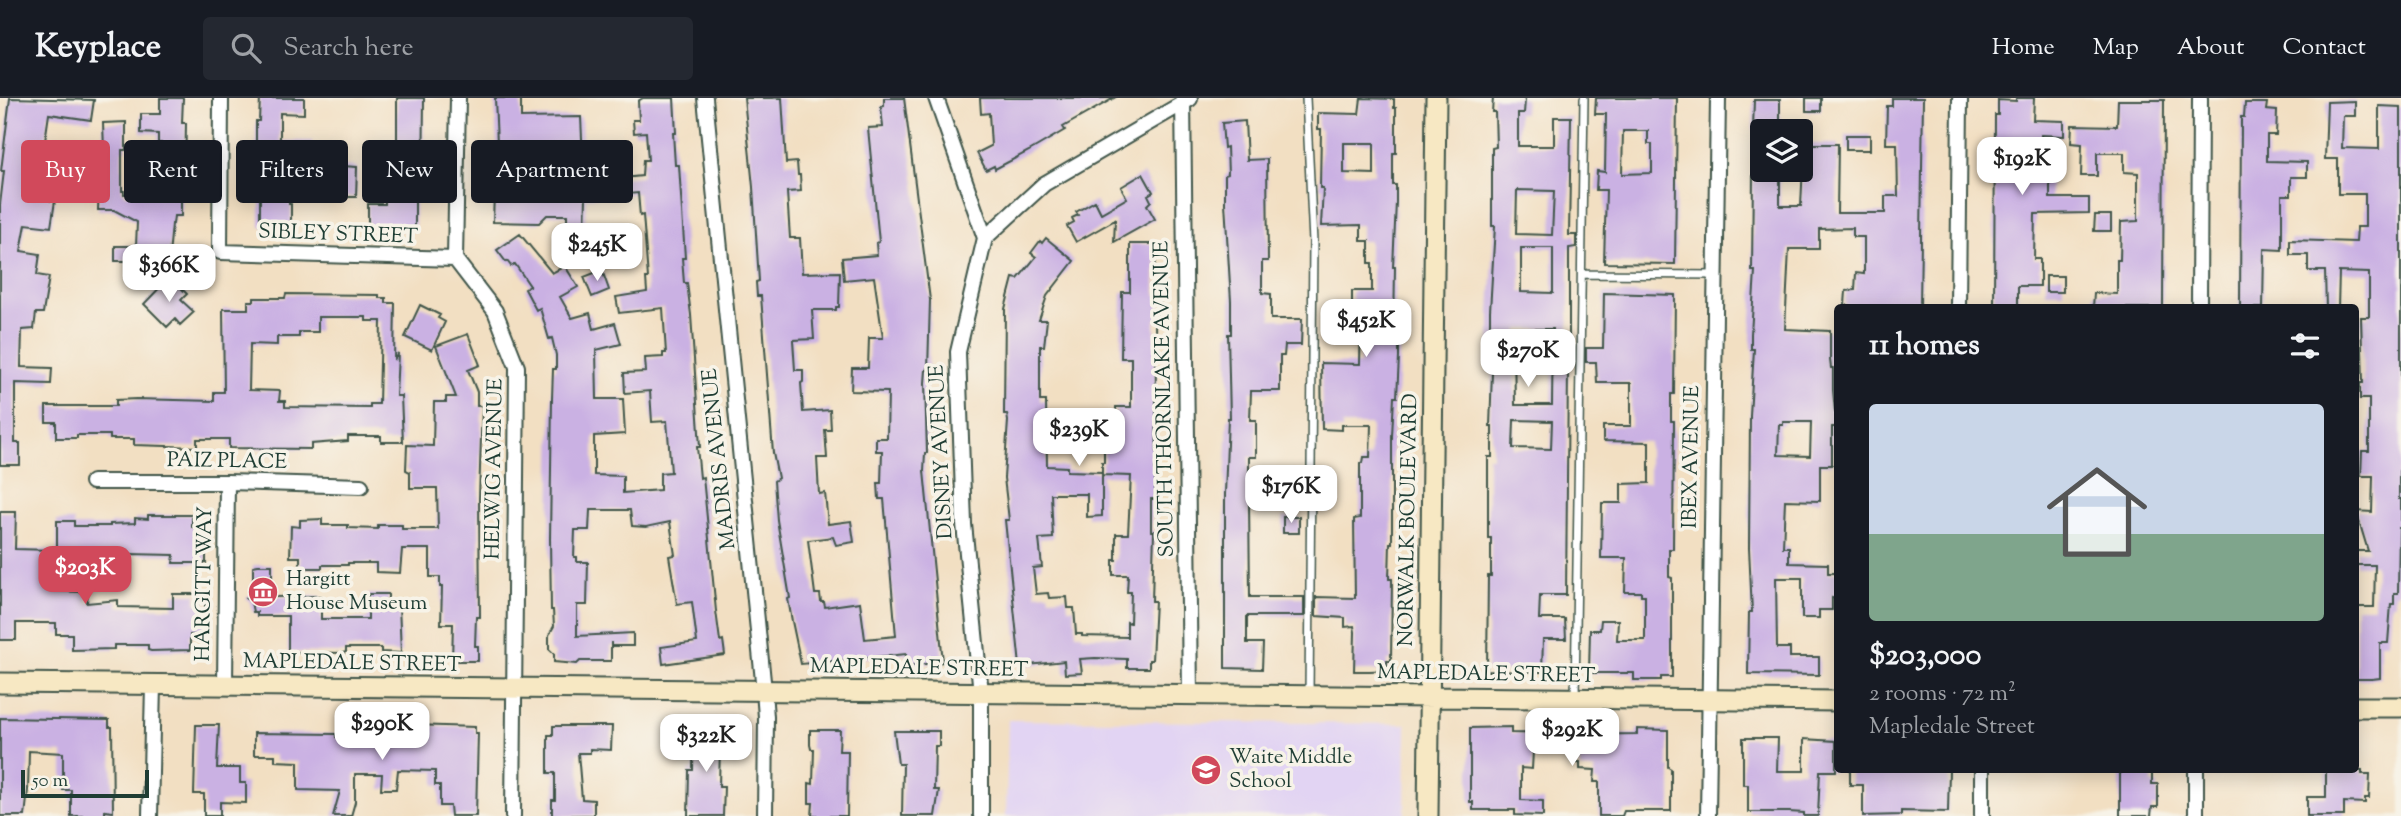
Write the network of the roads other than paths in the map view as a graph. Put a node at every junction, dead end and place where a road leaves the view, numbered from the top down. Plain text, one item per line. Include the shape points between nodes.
1 (221, 98) edge
2 (458, 98) edge
3 (705, 98) edge
4 (936, 98) edge
5 (1306, 98) edge
6 (1436, 98) edge
7 (1584, 98) edge
8 (1718, 98) edge
9 (1960, 98) edge
10 (2200, 98) edge
11 (1185, 99) edge
12 (985, 238) junction
13 (455, 259) junction
14 (1581, 274) junction
15 (1716, 275) junction
16 (1958, 304) edge
17 (2199, 304) edge
18 (92, 482) dead end
19 (227, 482) junction
20 (361, 486) dead end
21 (0, 684) edge
22 (153, 685) junction
23 (225, 685) junction
24 (514, 688) junction
25 (764, 691) junction
26 (981, 692) junction
27 (1189, 695) junction
28 (1310, 696) junction
29 (1429, 697) junction
30 (1575, 699) junction
31 (1709, 700) junction
32 (1834, 701) edge
33 (2359, 707) edge
34 (2401, 707) edge
35 (1982, 773) edge
36 (2196, 773) edge
37 (150, 816) edge
38 (513, 816) edge
39 (765, 816) edge
40 (981, 816) edge
41 (1428, 816) edge
42 (1708, 816) edge
43 (1982, 816) edge
44 (2196, 816) edge

1 - 13 street, SIBLEY STREET via 220,252
2 - 13 street
3 - 25 street, MADRIS AVENUE
4 - 12 street
5 - 28 lane via 1313,242
6 - 29 street, NORWALK BOULEVARD
7 - 14 lane
8 - 15 street, IBEX AVENUE
9 - 16 street
10 - 17 street
11 - 12 street via 1044,184
11 - 27 street, SOUTH THORNLAKE AVENUE
12 - 26 street, DISNEY AVENUE via 958,352 964,524
13 - 24 street, HELWIG AVENUE via 495,311 517,367
14 - 15 lane
14 - 30 lane
15 - 31 street, IBEX AVENUE
18 - 19 street, PAIZ PLACE
19 - 20 street, PAIZ PLACE
19 - 23 street, HARGITT WAY
21 - 22 street, MAPLEDALE STREET
22 - 23 street, MAPLEDALE STREET
22 - 37 street
23 - 24 street, MAPLEDALE STREET
24 - 25 street, MAPLEDALE STREET
24 - 38 street, HELWIG AVENUE
25 - 26 street, MAPLEDALE STREET
25 - 39 street, MADRIS AVENUE
26 - 27 street, MAPLEDALE STREET
26 - 40 street, DISNEY AVENUE
27 - 28 street, MAPLEDALE STREET
28 - 29 street, MAPLEDALE STREET
29 - 30 street, MAPLEDALE STREET
29 - 41 street, NORWALK BOULEVARD
30 - 31 street, MAPLEDALE STREET
31 - 32 street, MAPLEDALE STREET
31 - 42 street, IBEX AVENUE
33 - 34 street
35 - 43 street
36 - 44 street

